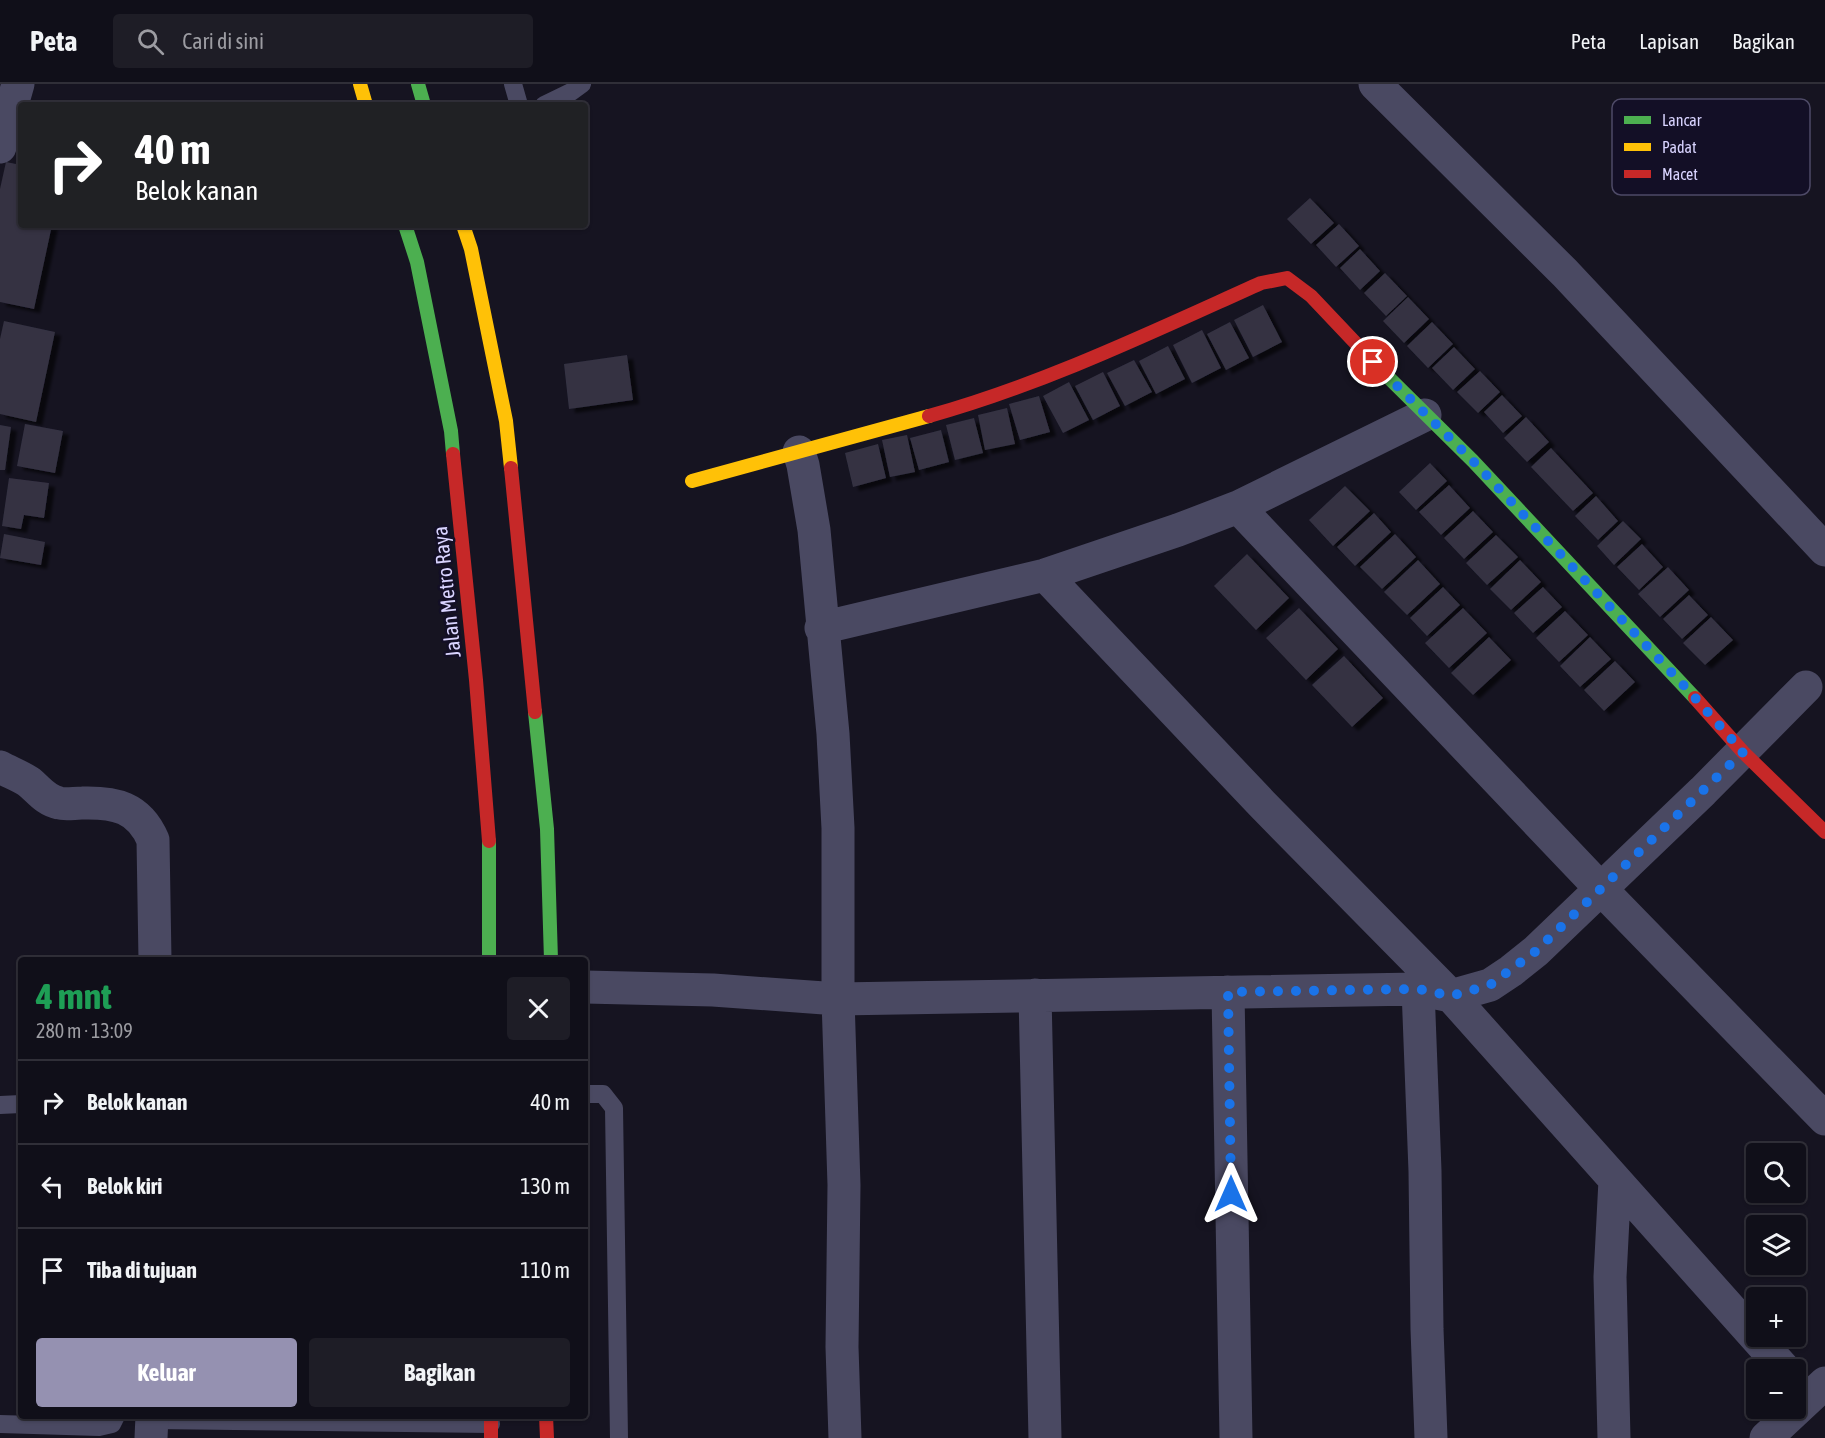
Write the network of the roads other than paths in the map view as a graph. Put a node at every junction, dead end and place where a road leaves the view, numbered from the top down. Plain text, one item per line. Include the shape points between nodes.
1 (18, 84) edge
2 (360, 84) edge
3 (418, 84) edge
4 (513, 84) edge
5 (582, 84) edge
6 (1375, 84) edge
7 (365, 102) edge
8 (423, 102) edge
9 (518, 102) edge
10 (550, 102) edge
11 (0, 147) edge
12 (406, 228) edge
13 (464, 228) edge
14 (1425, 415) junction
15 (799, 452) junction
16 (692, 481) dead end
17 (1238, 507) junction
18 (1825, 550) edge
19 (1045, 575) junction
20 (821, 628) junction
21 (1806, 687) dead end
22 (1743, 752) junction
23 (0, 767) edge
24 (1825, 832) edge
25 (1601, 889) junction
26 (155, 957) edge
27 (489, 957) edge
28 (550, 957) edge
29 (588, 987) edge
30 (1418, 989) junction
31 (1228, 992) junction
32 (1035, 995) junction
33 (1451, 996) junction
34 (838, 999) junction
35 (588, 1094) edge
36 (18, 1104) edge
37 (0, 1105) edge
38 (1825, 1119) edge
39 (1615, 1180) junction
40 (1775, 1359) edge
41 (1810, 1388) edge
42 (114, 1419) edge
43 (399, 1419) edge
44 (546, 1419) edge
45 (0, 1424) edge
46 (152, 1425) edge
47 (491, 1426) edge
48 (547, 1438) edge
49 (619, 1438) edge
50 (845, 1438) edge
51 (1045, 1438) edge
52 (1236, 1438) edge
53 (1431, 1438) edge
54 (1614, 1438) edge
55 (1766, 1438) edge

1 - 11 street
2 - 7 main road
3 - 8 main road
4 - 9 lane
5 - 10 lane
6 - 18 street via 1565,273
12 - 27 main road, Jalan Metro Raya via 417,262 451,431 489,831
13 - 28 main road via 506,422 547,829
14 - 15 main road via 1311,296 1287,278 1252,287 1094,358 980,402
14 - 17 street
14 - 22 main road via 1473,461
15 - 16 main road
15 - 20 street via 814,530
17 - 19 street
17 - 25 street
19 - 20 street
19 - 33 street
20 - 34 street via 838,828
21 - 22 street
22 - 24 main road
22 - 25 street
23 - 26 street via 61,804 122,807 147,825 153,840
25 - 33 street via 1536,951 1490,985
25 - 38 street
29 - 34 street via 713,990
30 - 31 street
30 - 33 street
30 - 53 street
31 - 32 street
31 - 52 street
32 - 34 street
32 - 51 street
33 - 39 street
34 - 50 street via 844,1185
35 - 49 lane via 603,1095 614,1108
36 - 37 lane
39 - 40 street
39 - 54 street via 1610,1277
41 - 55 street
42 - 45 lane via 112,1424 99,1427
43 - 46 lane
43 - 47 lane
44 - 48 main road

